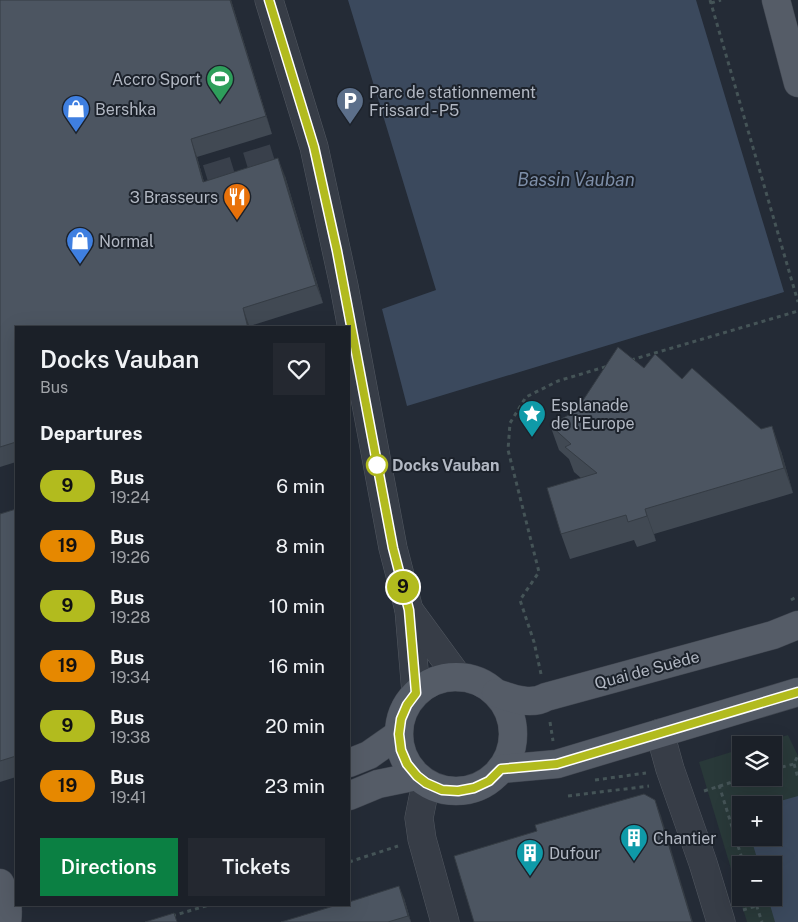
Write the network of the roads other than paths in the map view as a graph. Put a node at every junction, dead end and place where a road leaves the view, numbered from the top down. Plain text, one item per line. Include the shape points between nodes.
1 (269, 0) edge
2 (785, 21) edge
3 (798, 83) edge
4 (409, 610) junction
5 (798, 625) edge
6 (458, 677) junction
7 (798, 692) edge
8 (416, 693) junction
9 (496, 694) junction
10 (660, 733) junction
11 (399, 734) junction
12 (350, 763) edge
13 (501, 769) junction
14 (422, 780) junction
15 (350, 796) edge
16 (15, 872) edge
17 (0, 873) edge
18 (0, 883) edge
19 (27, 906) edge
20 (7, 922) edge
21 (445, 922) edge
22 (721, 922) edge

1 - 4 street via 314,147 344,286 393,548
2 - 3 main road
4 - 6 street
4 - 8 street
5 - 9 main road, Quai de Suède via 773,635 539,701 524,702
6 - 8 main road via 428,684
6 - 9 main road via 482,683
7 - 10 main road
8 - 11 main road via 401,719
9 - 13 main road via 507,709 512,727 512,742
10 - 13 main road via 557,764
10 - 22 street via 661,777 703,863
11 - 12 main road via 370,755
11 - 14 main road via 407,764
13 - 14 main road via 489,781 458,791 442,790
14 - 15 main road via 378,784
14 - 21 street via 419,818 422,839
16 - 17 main road
18 - 20 main road via 6,896
19 - 20 main road via 13,914

